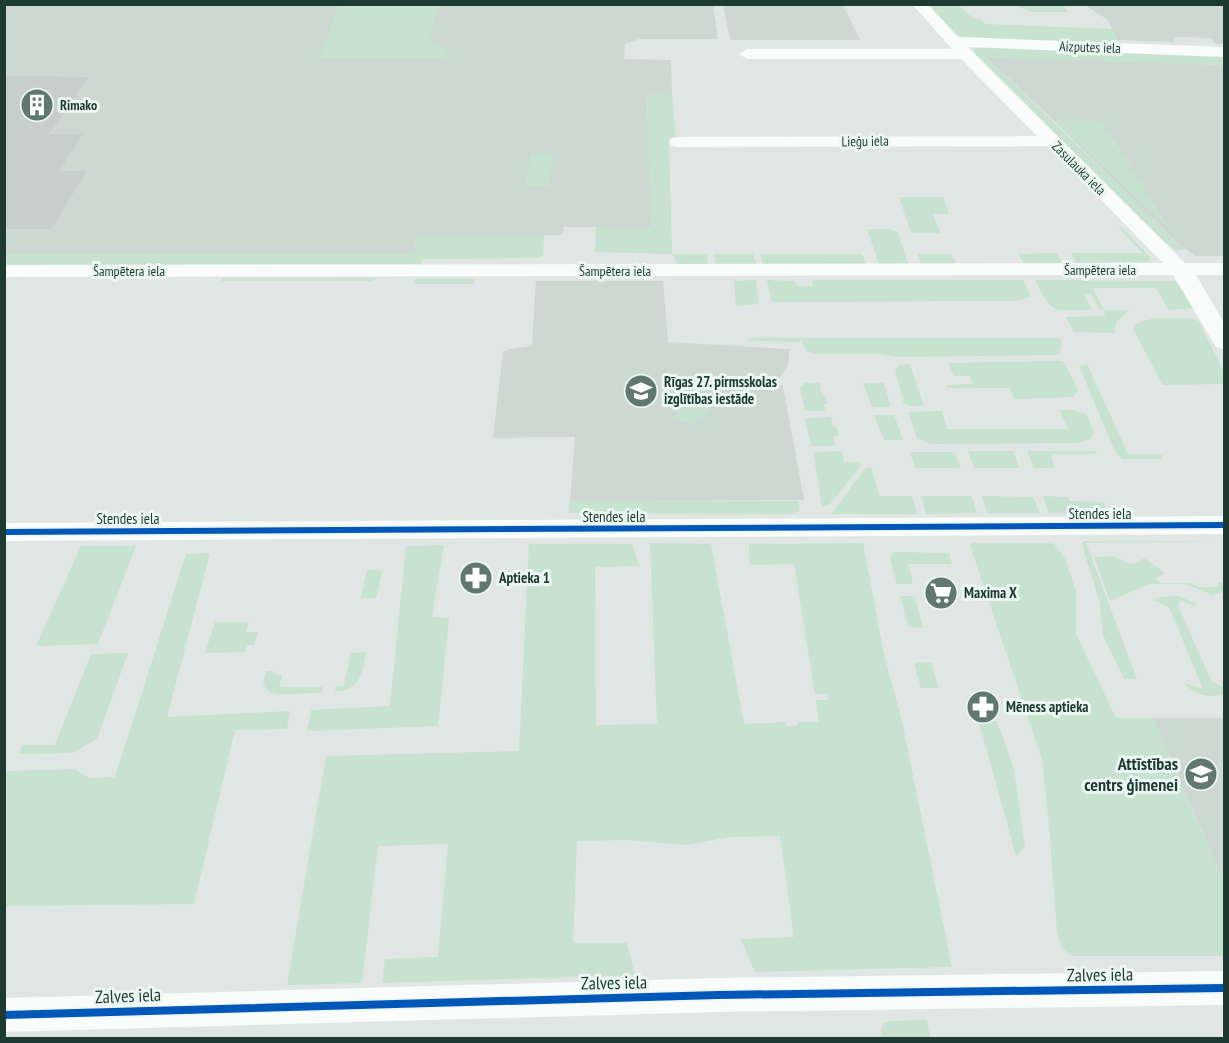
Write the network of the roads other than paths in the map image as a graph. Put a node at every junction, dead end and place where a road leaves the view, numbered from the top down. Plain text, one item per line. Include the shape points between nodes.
1 (919, 4) edge
2 (960, 48) junction
3 (1224, 52) edge
4 (747, 54) dead end
5 (1052, 141) junction
6 (678, 142) dead end
7 (1224, 269) edge
8 (1180, 270) junction
9 (4, 271) edge
10 (1224, 342) edge
11 (1224, 525) edge
12 (4, 532) edge
13 (1224, 988) edge
14 (4, 1015) edge

1 - 2 street, Zasulauka iela
2 - 3 street, Aizputes iela
2 - 4 street, Aizputes iela
2 - 5 street, Zasulauka iela
5 - 6 street, Lieģu iela
5 - 8 street, Zasulauka iela
7 - 8 street, Šampētera iela
8 - 9 street, Šampētera iela
8 - 10 street, Zasulauka iela
11 - 12 street, Stendes iela
13 - 14 street, Zalves iela via 718,995

